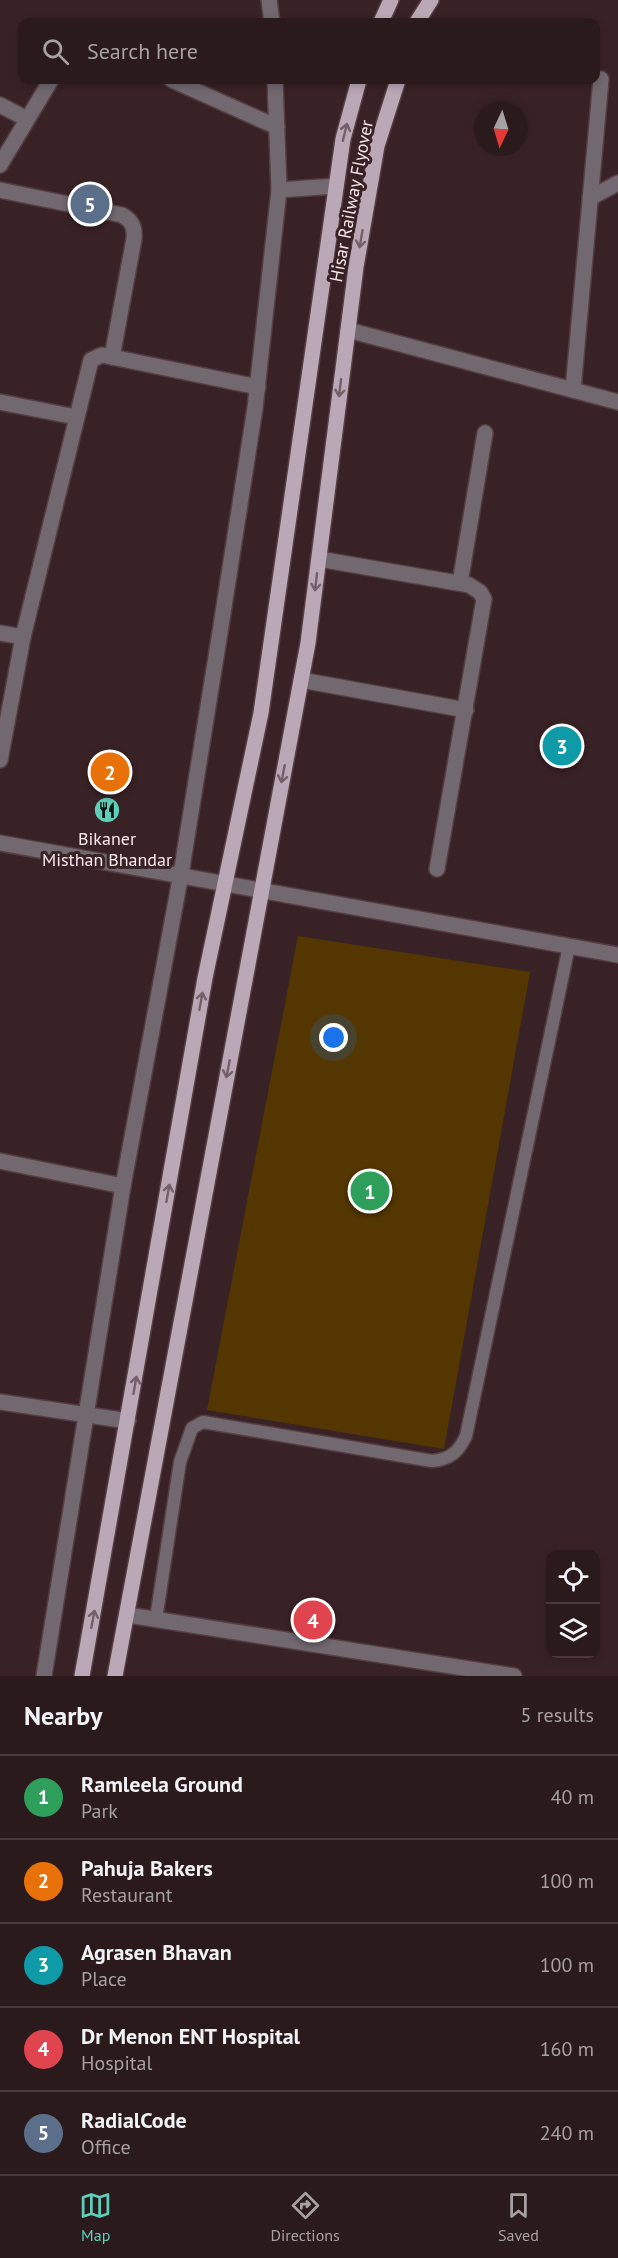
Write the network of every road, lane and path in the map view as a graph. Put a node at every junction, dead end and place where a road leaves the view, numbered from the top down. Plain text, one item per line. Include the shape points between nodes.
1 (269, 0) edge
2 (391, 0) edge
3 (431, 0) edge
4 (271, 18) edge
5 (383, 18) edge
6 (420, 18) edge
7 (601, 79) dead end
8 (49, 84) edge
9 (181, 84) edge
10 (275, 84) edge
11 (358, 84) edge
12 (397, 84) edge
13 (0, 105) edge
14 (27, 119) junction
15 (277, 127) junction
16 (0, 165) edge
17 (618, 183) edge
18 (336, 186) junction
19 (0, 190) edge
20 (279, 190) junction
21 (590, 198) junction
22 (348, 330) junction
23 (112, 357) junction
24 (258, 387) junction
25 (573, 390) junction
26 (0, 402) edge
27 (618, 402) edge
28 (76, 417) junction
29 (485, 433) dead end
30 (319, 559) junction
31 (460, 583) junction
32 (0, 633) edge
33 (23, 637) junction
34 (301, 680) junction
35 (466, 710) junction
36 (0, 760) edge
37 (0, 843) edge
38 (437, 869) dead end
39 (181, 874) junction
40 (226, 882) junction
41 (262, 888) junction
42 (569, 946) junction
43 (618, 955) edge
44 (0, 1161) edge
45 (123, 1185) junction
46 (0, 1402) edge
47 (86, 1415) junction
48 (128, 1421) junction
49 (128, 1615) junction
50 (156, 1619) junction
51 (44, 1676) edge
52 (82, 1676) edge
53 (115, 1676) edge
54 (514, 1676) edge

1 - 4 street
2 - 5 main road
3 - 6 main road
7 - 21 street
8 - 14 street
9 - 15 street
10 - 15 street
18 -> 11 main road, Hisar Railway Flyover via 343,138
12 -> 22 main road, Hisar Railway Flyover via 377,146
13 - 14 street
14 - 16 street
15 - 20 street
17 - 21 street
18 - 20 street
18 - 40 main road, Hisar Railway Flyover via 261,713
19 - 23 street via 122,214 131,220 134,239
20 - 24 street
21 - 25 street
22 - 25 street
22 -> 30 main road, Hisar Railway Flyover
23 - 24 street
23 - 28 street via 96,356 91,360
24 - 39 street
25 - 27 street
26 - 28 street
28 - 33 street
29 - 31 street
30 - 31 street
30 -> 34 main road, Hisar Railway Flyover
31 - 35 street via 480,592 484,599
32 - 33 street
33 - 36 street
34 - 35 street
34 -> 41 main road, Hisar Railway Flyover
35 - 38 street
37 - 39 street
39 - 40 street
39 - 45 street
40 - 41 street
48 -> 40 main road, Hisar Railway Flyover via 205,978
41 - 42 street
41 -> 49 main road, Hisar Railway Flyover
42 - 43 street
42 - 50 lane via 466,1436 459,1450 447,1459 432,1461 203,1422 192,1428 180,1462
44 - 45 street
45 - 47 street
46 - 47 street
47 - 48 street
47 - 51 street
52 -> 48 main road, Hisar Railway Flyover
49 - 50 street
49 - 53 main road, Hisar Railway Flyover
50 - 54 street

